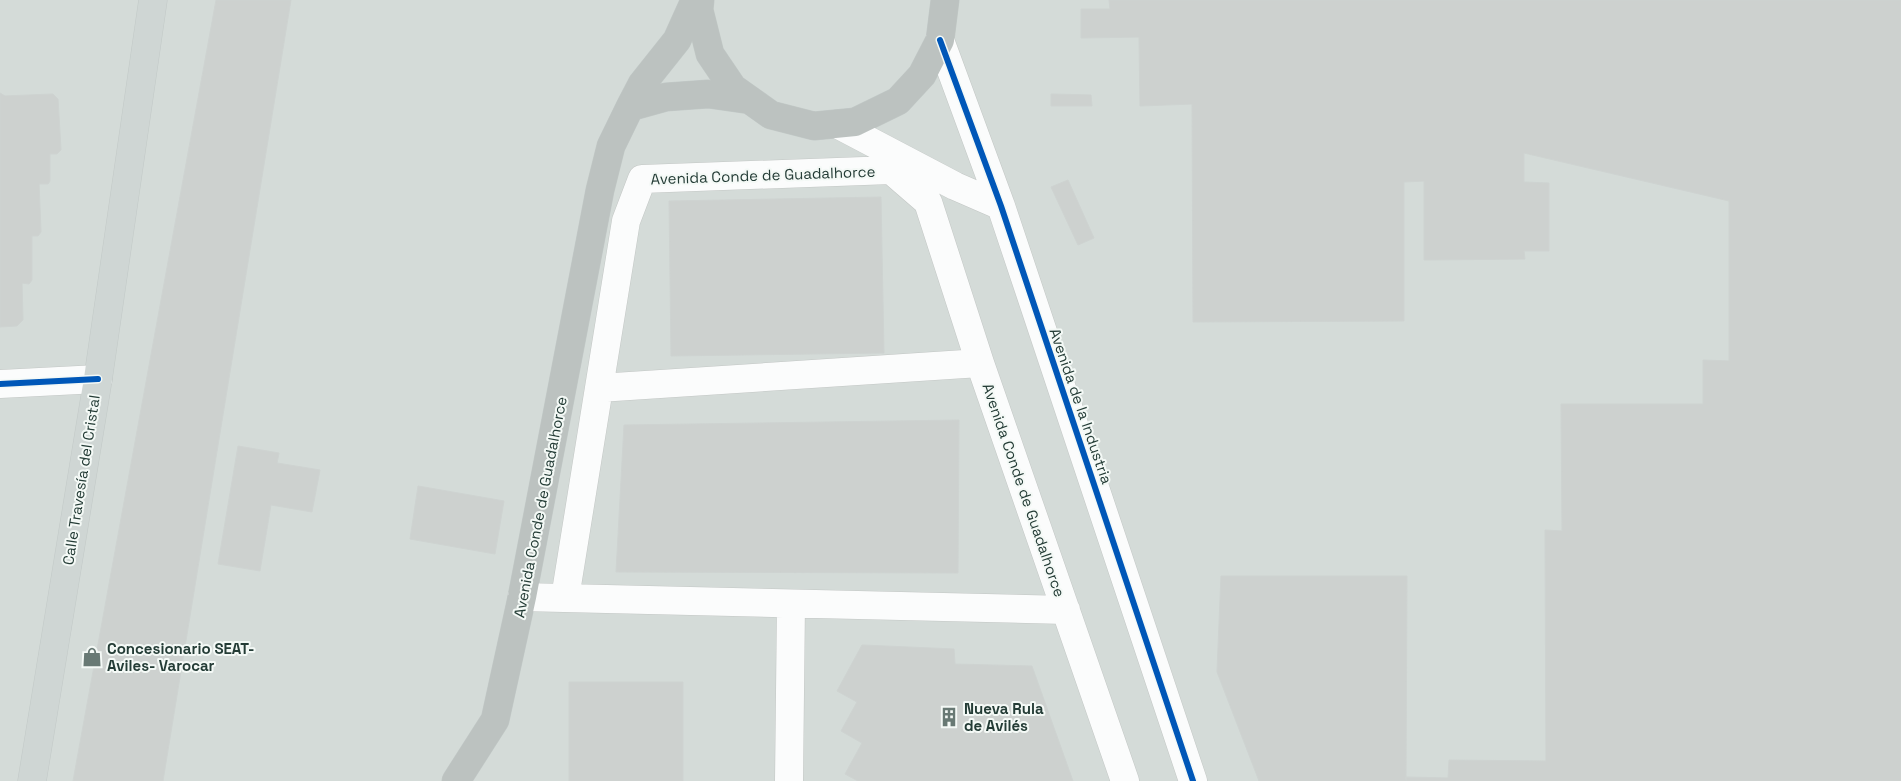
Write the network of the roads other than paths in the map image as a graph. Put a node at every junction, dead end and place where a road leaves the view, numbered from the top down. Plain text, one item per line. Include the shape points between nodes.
1 (153, 0) edge
2 (695, 0) edge
3 (700, 0) edge
4 (945, 0) edge
5 (940, 40) junction
6 (750, 100) junction
7 (630, 107) junction
8 (837, 124) junction
9 (1001, 206) junction
10 (980, 363) junction
11 (98, 379) junction
12 (0, 384) edge
13 (599, 388) junction
14 (522, 597) junction
15 (566, 598) junction
16 (791, 604) junction
17 (1066, 610) junction
18 (32, 781) edge
19 (456, 781) edge
20 (789, 781) edge
21 (1125, 781) edge
22 (1193, 781) edge

1 - 11 main road, Calle Travesía del Cristal
2 - 7 highway, Avenida Conde de Guadalhorce via 676,40 642,84
3 - 6 highway via 699,10 710,54 733,88
4 - 5 highway
5 - 8 highway via 922,75 898,101 854,122
5 - 9 street, Avenida de la Industria
6 - 7 highway via 708,94 666,97
6 - 8 highway via 771,115 814,126
7 - 14 highway, Avenida Conde de Guadalhorce via 611,146 600,190
8 - 9 street via 955,186
9 - 22 street, Avenida de la Industria
10 - 13 street
10 - 13 street, Avenida Conde de Guadalhorce via 928,202 891,170 642,179 626,222
10 - 17 street, Avenida Conde de Guadalhorce
11 - 12 street
11 - 18 main road, Calle Travesía del Cristal
13 - 15 street, Avenida Conde de Guadalhorce
14 - 15 street
14 - 19 highway, Avenida Conde de Guadalhorce via 495,720
15 - 16 street
16 - 17 street
16 - 20 street
17 - 21 street, Avenida Conde de Guadalhorce

